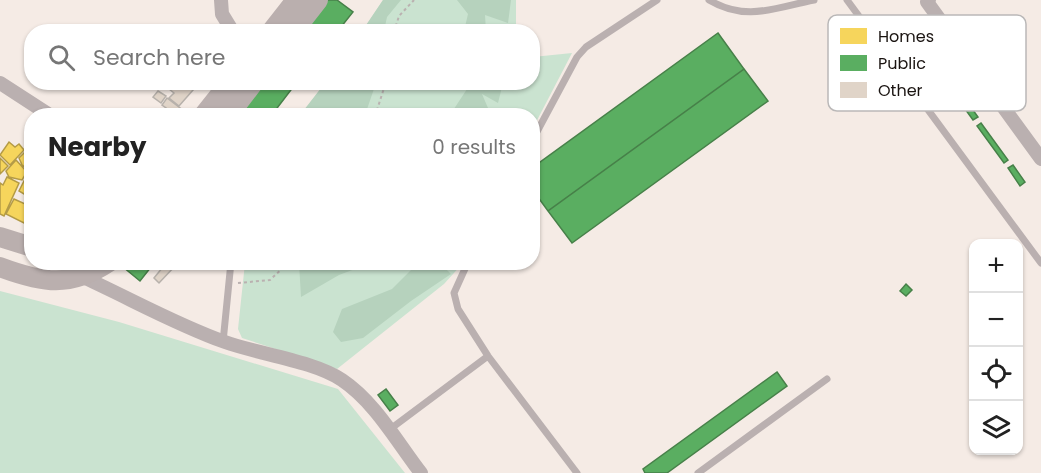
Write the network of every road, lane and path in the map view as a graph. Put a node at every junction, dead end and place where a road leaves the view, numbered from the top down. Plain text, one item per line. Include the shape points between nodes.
1 (221, 0) edge
2 (296, 0) edge
3 (318, 0) edge
4 (414, 0) edge
5 (657, 0) edge
6 (708, 0) edge
7 (814, 0) edge
8 (847, 0) edge
9 (929, 0) edge
10 (858, 15) edge
11 (936, 15) edge
12 (228, 24) edge
13 (277, 24) edge
14 (299, 24) edge
15 (396, 24) edge
16 (0, 83) edge
17 (224, 90) edge
18 (248, 90) edge
19 (383, 90) edge
20 (39, 108) edge
21 (209, 108) edge
22 (234, 108) edge
23 (378, 108) edge
24 (929, 111) edge
25 (1006, 111) edge
26 (540, 126) edge
27 (1041, 159) edge
28 (0, 237) edge
29 (24, 245) edge
30 (1041, 263) edge
31 (0, 267) edge
32 (85, 270) edge
33 (230, 270) edge
34 (281, 270) edge
35 (464, 270) edge
36 (229, 283) junction
37 (223, 342) junction
38 (488, 356) junction
39 (827, 379) dead end
40 (389, 430) junction
41 (421, 473) edge
42 (577, 473) edge
43 (698, 473) edge

1 - 12 street via 222,14
2 - 13 main road
3 - 14 main road
4 - 15 path
5 - 26 lane via 586,47
6 - 7 lane via 741,14
8 - 10 lane
9 - 11 street
16 - 20 street
17 - 21 main road
18 - 22 main road
19 - 23 path
24 - 30 lane
25 - 27 street
28 - 29 main road
31 - 32 main road via 58,282
32 - 37 street
33 - 36 lane
34 - 36 path via 270,280
35 - 38 lane via 454,300
36 - 37 lane
37 - 40 street via 335,376 363,398
38 - 40 lane
38 - 42 lane
39 - 43 lane
40 - 41 street

